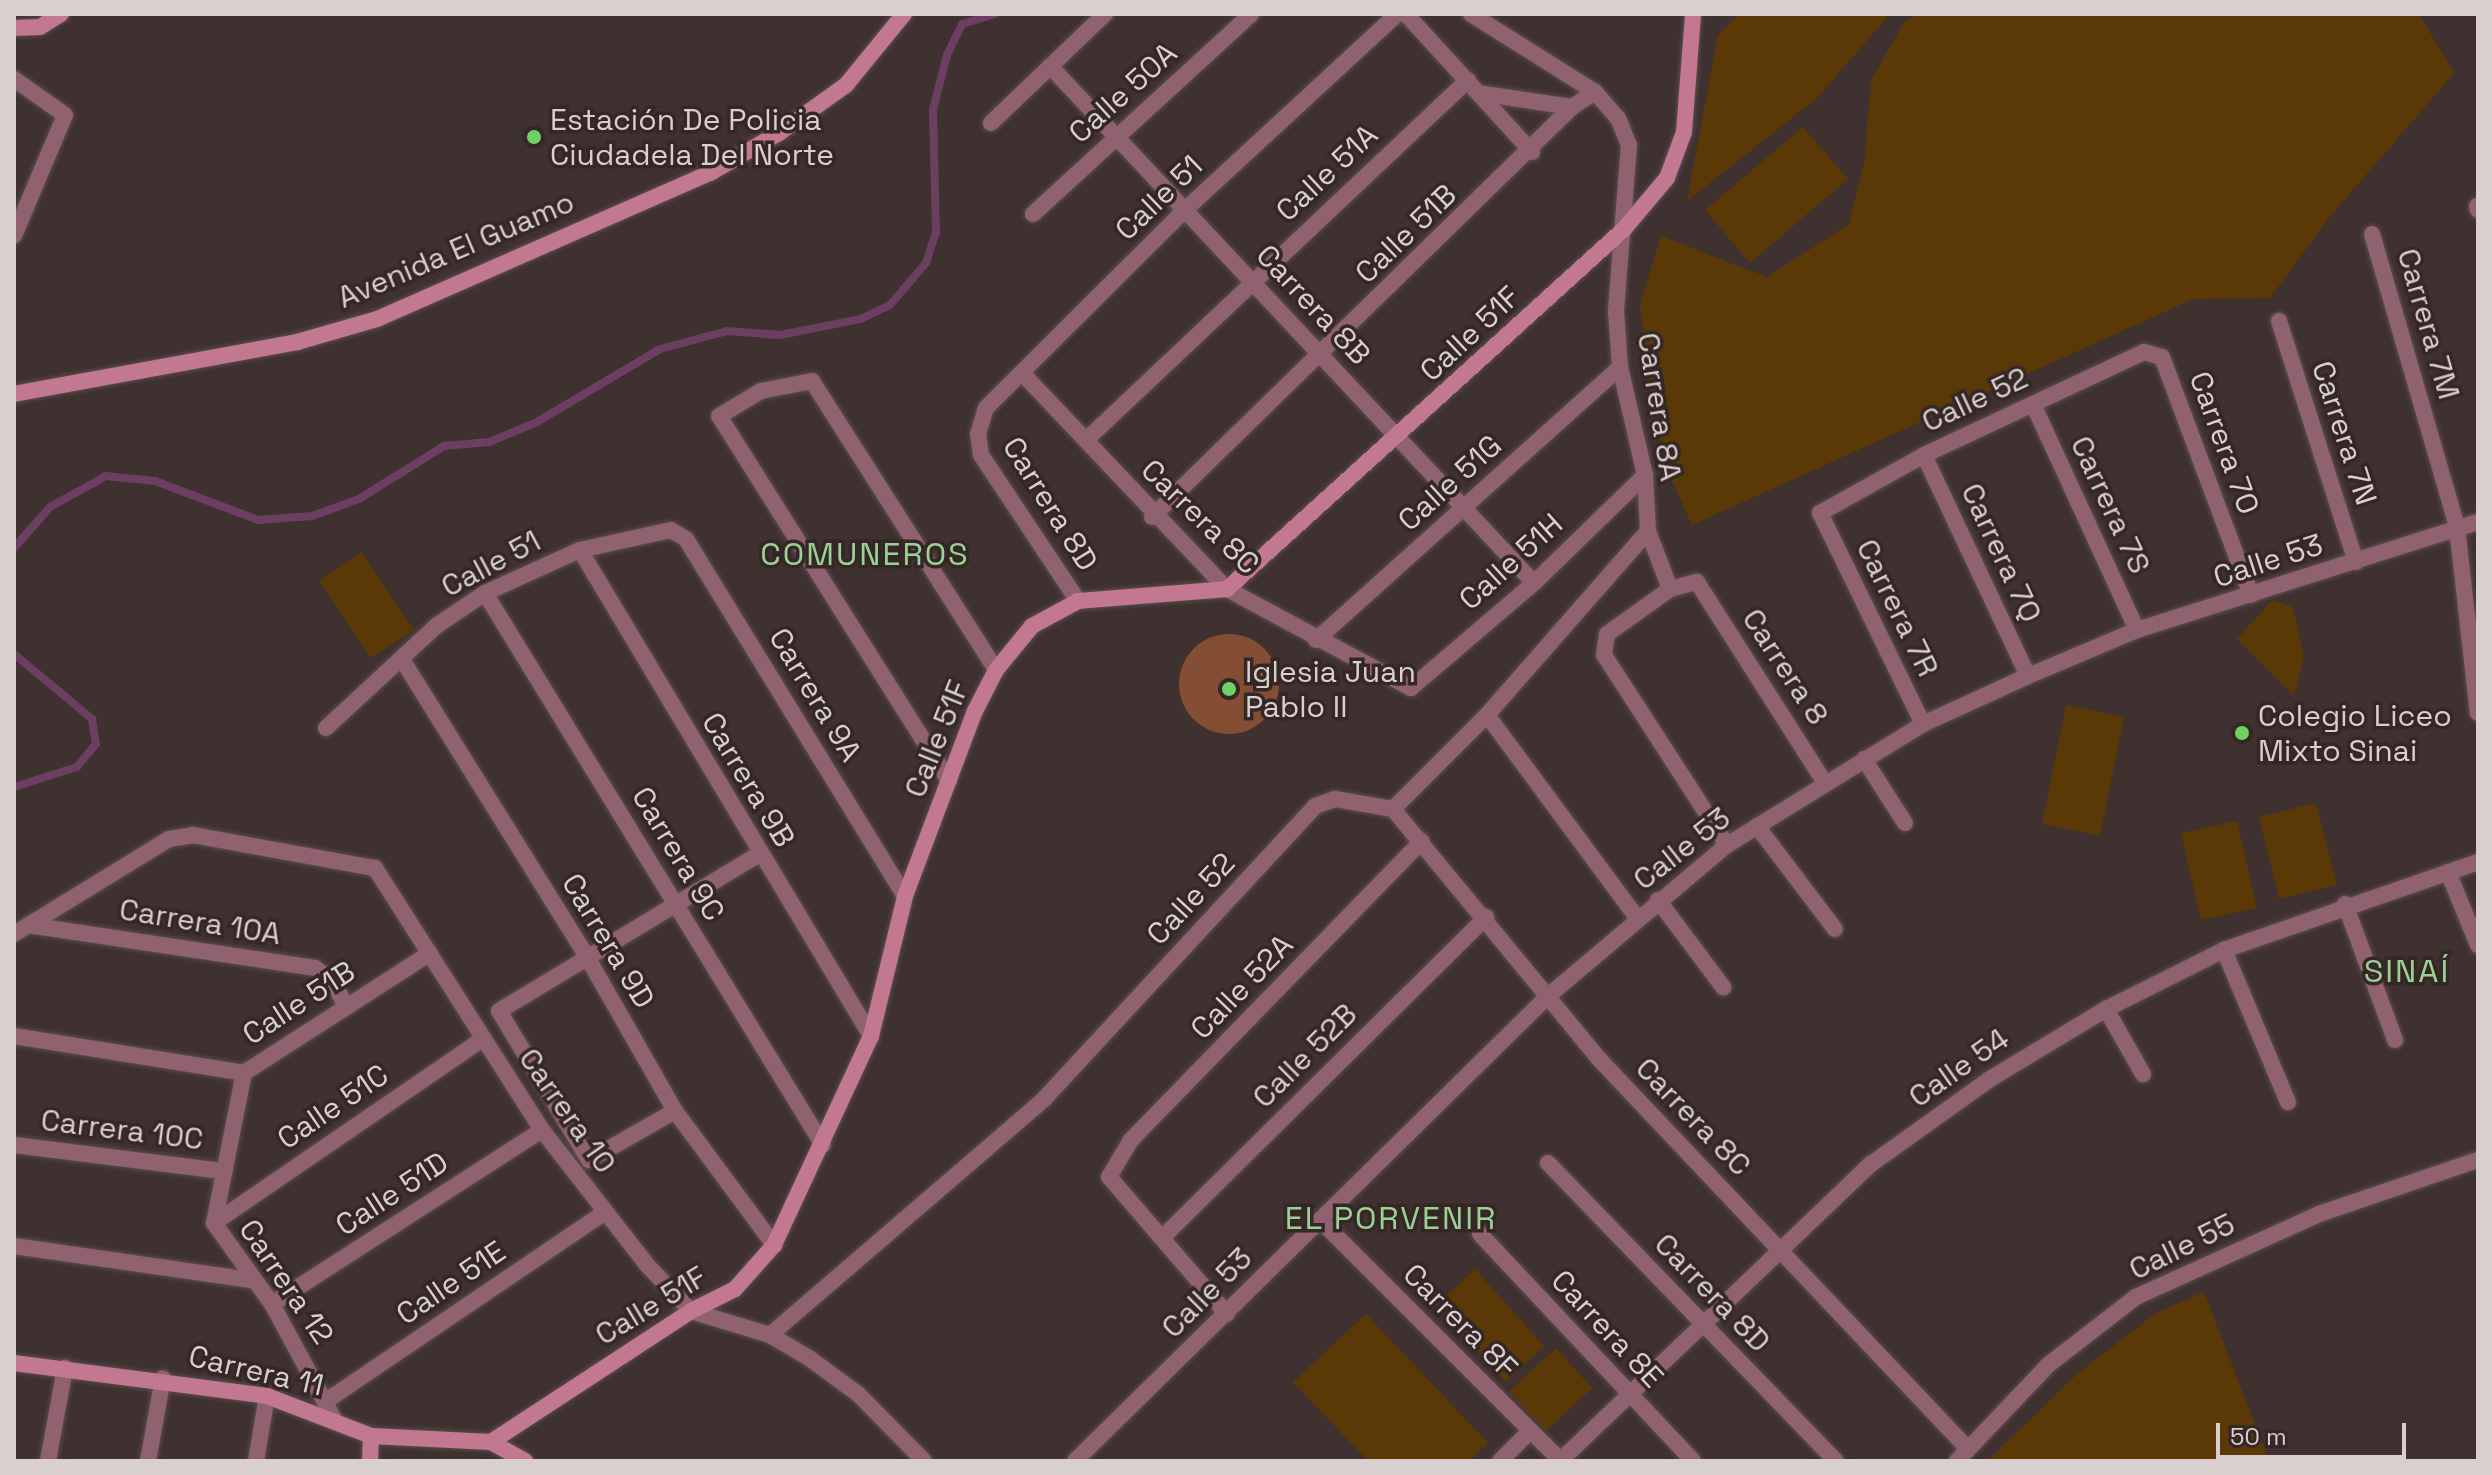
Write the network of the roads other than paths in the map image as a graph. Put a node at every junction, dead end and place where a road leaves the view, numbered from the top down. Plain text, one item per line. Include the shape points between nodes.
1 (61, 14) edge
2 (904, 14) edge
3 (1105, 14) edge
4 (1251, 14) edge
5 (1397, 14) edge
6 (1406, 14) edge
7 (1471, 14) edge
8 (1693, 14) edge
9 (14, 28) edge
10 (1050, 66) junction
11 (14, 79) edge
12 (1468, 80) junction
13 (1595, 92) junction
14 (1479, 93) junction
15 (1572, 107) junction
16 (991, 123) dead end
17 (1116, 136) junction
18 (1532, 152) junction
19 (1186, 209) junction
20 (1033, 214) dead end
21 (1624, 229) junction
22 (2372, 234) dead end
23 (14, 236) edge
24 (1252, 282) junction
25 (2279, 321) dead end
26 (1322, 352) junction
27 (2162, 357) joint
28 (1620, 367) junction
29 (1022, 373) junction
30 (14, 394) edge
31 (2033, 404) junction
32 (978, 434) joint
33 (1398, 438) junction
34 (1086, 440) junction
35 (1924, 455) junction
36 (1645, 475) junction
37 (1464, 507) junction
38 (1820, 516) joint
39 (1152, 517) junction
40 (2478, 522) edge
41 (2457, 527) junction
42 (671, 530) joint
43 (1648, 531) junction
44 (580, 550) junction
45 (2356, 562) junction
46 (1534, 583) junction
47 (1227, 589) junction
48 (1670, 589) junction
49 (485, 593) junction
50 (2251, 595) junction
51 (1078, 601) junction
52 (2137, 630) junction
53 (1316, 640) junction
54 (403, 661) junction
55 (996, 670) junction
56 (2028, 676) junction
57 (1411, 688) joint
58 (2478, 713) edge
59 (1487, 715) junction
60 (1923, 724) junction
61 (326, 728) dead end
62 (1864, 759) junction
63 (949, 781) junction
64 (1825, 783) junction
65 (1393, 809) junction
66 (1905, 823) dead end
67 (1757, 826) junction
68 (1422, 841) junction
69 (1727, 845) junction
70 (759, 854) junction
71 (2478, 862) edge
72 (2448, 872) junction
73 (905, 896) junction
74 (1658, 900) junction
75 (675, 903) junction
76 (2345, 904) junction
77 (1486, 917) junction
78 (1638, 919) junction
79 (1835, 929) dead end
80 (21, 930) edge
81 (2478, 945) edge
82 (2224, 950) junction
83 (430, 953) junction
84 (586, 955) junction
85 (1723, 987) dead end
86 (1547, 997) junction
87 (345, 1006) junction
88 (2106, 1009) junction
89 (14, 1036) edge
90 (871, 1036) junction
91 (484, 1038) junction
92 (2395, 1040) dead end
93 (244, 1073) junction
94 (2143, 1074) dead end
95 (2288, 1102) dead end
96 (675, 1111) junction
97 (542, 1130) junction
98 (14, 1145) edge
99 (823, 1145) junction
100 (2478, 1160) edge
101 (1548, 1163) dead end
102 (224, 1171) junction
103 (604, 1213) junction
104 (1320, 1220) junction
105 (214, 1223) junction
106 (1480, 1234) dead end
107 (1165, 1235) junction
108 (774, 1245) junction
109 (14, 1246) edge
110 (1779, 1247) junction
111 (250, 1280) junction
112 (272, 1304) junction
113 (691, 1311) junction
114 (1227, 1314) junction
115 (1701, 1323) junction
116 (770, 1335) junction
117 (14, 1363) edge
118 (65, 1368) junction
119 (163, 1378) junction
120 (1629, 1393) junction
121 (267, 1396) junction
122 (329, 1399) junction
123 (334, 1419) junction
124 (1530, 1431) junction
125 (371, 1436) junction
126 (491, 1442) junction
127 (905, 1453) edge
128 (1963, 1455) edge
129 (48, 1461) edge
130 (148, 1461) edge
131 (256, 1461) edge
132 (370, 1461) edge
133 (525, 1461) edge
134 (924, 1461) edge
135 (1075, 1461) edge
136 (1500, 1461) edge
137 (1561, 1461) edge
138 (1693, 1461) edge
139 (1836, 1461) edge

1 - 9 street via 40,27
2 - 30 street, Avenida El Guamo via 846,85 710,173 377,319 297,342
3 - 10 street
4 - 17 street, Calle 50A
5 - 19 street, Calle 51
6 - 12 street
7 - 13 street, Carrera 8A
8 - 21 street via 1684,132 1667,178
10 - 16 street
10 - 17 street, Carrera 8B
11 - 23 street via 65,115
12 - 14 street
12 - 24 street, Calle 51A
13 - 15 street, Calle 51B
13 - 21 street, Carrera 8A via 1618,118 1629,145
14 - 15 street
14 - 18 street
15 - 18 street, Calle 51B
17 - 19 street, Carrera 8B
17 - 20 street, Calle 50A
18 - 26 street, Calle 51B
19 - 24 street, Carrera 8B
19 - 29 street, Calle 51
21 - 28 street, Carrera 8A via 1616,311
21 - 33 street, Calle 51F
22 - 41 street, Carrera 7M
24 - 26 street, Carrera 8B
24 - 34 street, Calle 51A
25 - 45 street, Carrera 7N
26 - 33 street, Carrera 8B
26 - 39 street, Calle 51B
27 - 31 street, Calle 52 via 2144,352
27 - 50 street, Carrera 7O
28 - 36 street, Carrera 8A
28 - 37 street, Calle 51G
29 - 32 street, Calle 51 via 986,408
29 - 34 street, Carrera 8C
31 - 35 street, Calle 52
31 - 52 street, Carrera 7S
32 - 51 street, Carrera 8D via 981,455
33 - 37 street, Carrera 8B
33 - 47 street, Calle 51F
34 - 39 street, Carrera 8C
35 - 38 street, Calle 52
35 - 56 street, Carrera 7Q
36 - 43 street, Carrera 8A
36 - 46 street, Calle 51H
37 - 46 street, Carrera 8B
37 - 53 street, Calle 51G
38 - 60 street, Carrera 7R
39 - 47 street, Carrera 8C
40 - 41 street, Calle 53
41 - 45 street, Calle 53
41 - 58 street, Carrera 7M
42 - 44 street, Calle 51
42 - 73 street, Carrera 9A via 686,539
43 - 48 street, Carrera 8A
43 - 59 street
44 - 49 street, Calle 51
44 - 70 street, Carrera 9B
45 - 50 street, Calle 53
46 - 57 street, Calle 51H
47 - 51 street, Calle 51F
47 - 53 street, Carrera 8C
48 - 64 street, Carrera 8 via 1697,582
48 - 69 street via 1602,644
49 - 54 street, Calle 51 via 436,626
49 - 75 street, Carrera 9C
50 - 52 street, Calle 53
51 - 55 street, Calle 51F via 1032,626
52 - 56 street, Calle 53
53 - 57 street, Carrera 8C
54 - 61 street, Calle 51
54 - 84 street, Carrera 9D
55 - 63 street, Calle 51F
55 - 63 street via 812,381 761,391 719,416
56 - 60 street, Calle 53
59 - 65 street
59 - 78 street
60 - 62 street, Calle 53
62 - 64 street, Calle 53
62 - 66 street
63 - 73 street, Calle 51F
64 - 67 street, Calle 53
65 - 68 street, Carrera 8C
65 - 116 street, Calle 52 via 1335,799 1315,806 1044,1099
67 - 69 street, Calle 53
67 - 79 street
68 - 77 street, Carrera 8C
68 - 107 street, Calle 52A via 1131,1140 1109,1177
69 - 74 street, Calle 53
70 - 75 street
70 - 90 street, Carrera 9B
71 - 72 street, Calle 54
72 - 76 street, Calle 54
72 - 81 street
73 - 90 street, Calle 51F
74 - 78 street, Calle 53
74 - 85 street
75 - 84 street
75 - 99 street, Carrera 9C
76 - 82 street, Calle 54
76 - 92 street
77 - 86 street, Carrera 8C
77 - 107 street, Calle 52B
78 - 86 street, Calle 53
80 - 83 street, Carrera 10 via 169,839 193,835 358,861 387,881
80 - 87 street, Carrera 10A via 315,968 334,982
82 - 88 street, Calle 54
82 - 95 street
83 - 87 street, Calle 51B
83 - 91 street, Carrera 10
84 - 96 street, Carrera 9D
84 - 96 street via 499,1011 589,1160
86 - 104 street, Calle 53
86 - 110 street, Carrera 8C
87 - 93 street, Calle 51B
88 - 94 street
88 - 110 street, Calle 54 via 1990,1079 1871,1164
89 - 93 street
90 - 99 street, Calle 51F
91 - 97 street, Carrera 10
91 - 105 street, Calle 51C
93 - 102 street, Calle 51B
96 - 108 street, Carrera 9D
97 - 103 street, Carrera 10
97 - 112 street, Calle 51D
98 - 102 street, Carrera 10C
99 - 108 street, Calle 51F
100 - 128 street, Calle 55 via 2319,1214 2136,1297 2048,1365
101 - 115 street, Carrera 8D
102 - 105 street, Carrera 12
103 - 113 street, Carrera 10
103 - 122 street, Calle 51E
104 - 114 street, Calle 53
104 - 124 street, Carrera 8F
105 - 111 street, Carrera 12
106 - 120 street, Carrera 8E
107 - 114 street
108 - 113 street, Calle 51F via 735,1289
109 - 111 street
110 - 115 street, Calle 54
110 - 128 street, Carrera 8C
111 - 112 street, Carrera 12
112 - 122 street, Carrera 12
113 - 116 street
113 - 126 street, Calle 51F
114 - 135 street, Calle 53
115 - 120 street, Calle 54
115 - 139 street, Carrera 8D
116 - 127 street via 858,1394
117 - 118 street, Carrera 11
118 - 119 street, Carrera 11
118 - 129 street
119 - 121 street, Carrera 11
119 - 130 street
120 - 137 street, Calle 54
120 - 138 street, Carrera 8E
121 - 123 street, Carrera 11
121 - 131 street
122 - 123 street, Carrera 12
123 - 125 street, Carrera 11
124 - 136 street
124 - 137 street, Carrera 8F
125 - 126 street, Carrera 11
125 - 132 street
126 - 133 street, Carrera 11
127 - 134 street

